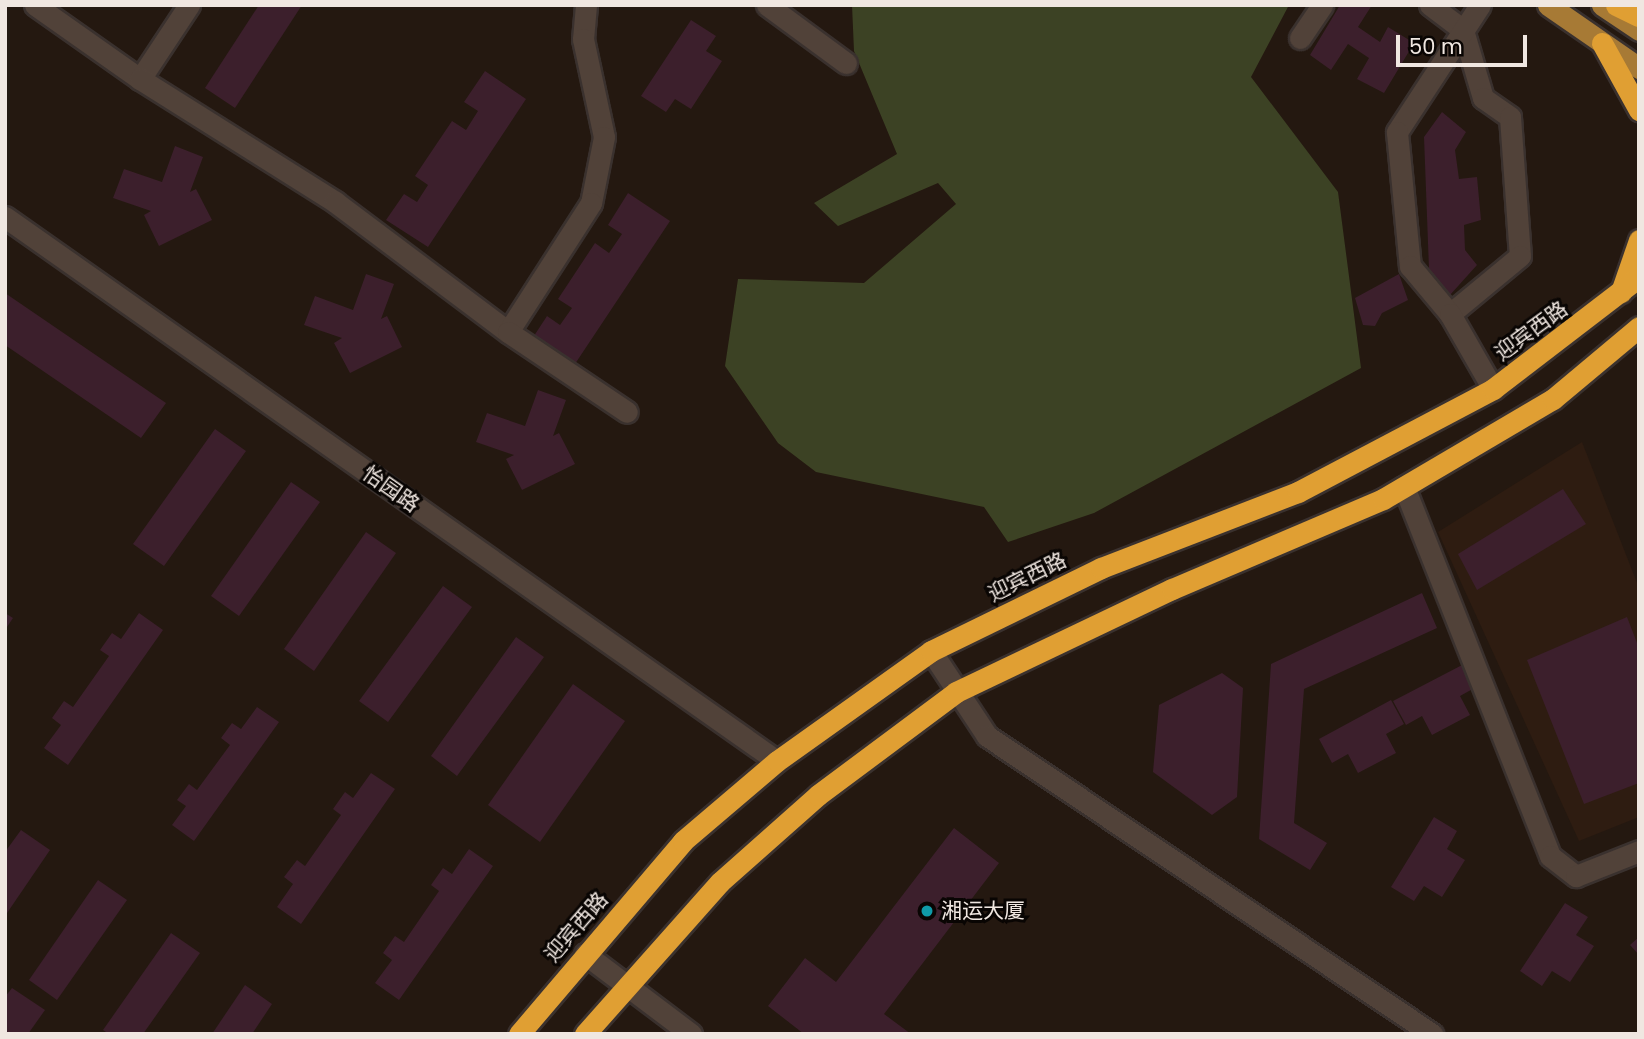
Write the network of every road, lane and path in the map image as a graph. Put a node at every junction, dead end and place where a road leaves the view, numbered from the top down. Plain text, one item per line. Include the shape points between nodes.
1 (35, 5) edge
2 (189, 5) edge
3 (586, 5) edge
4 (767, 5) edge
5 (1322, 5) edge
6 (1430, 5) edge
7 (1480, 5) edge
8 (1548, 5) edge
9 (1602, 5) edge
10 (1616, 5) edge
11 (1639, 16) edge
12 (1463, 30) junction
13 (1639, 30) edge
14 (1300, 38) dead end
15 (1602, 43) junction
16 (846, 63) dead end
17 (1639, 68) edge
18 (140, 79) junction
19 (1639, 110) edge
20 (5, 218) edge
21 (1639, 240) edge
22 (1639, 277) edge
23 (1620, 297) junction
24 (1450, 314) junction
25 (1639, 327) edge
26 (508, 332) junction
27 (1493, 389) junction
28 (627, 412) dead end
29 (1404, 487) junction
30 (931, 651) junction
31 (956, 692) junction
32 (777, 761) junction
33 (1639, 851) edge
34 (585, 954) junction
35 (624, 987) junction
36 (519, 1034) edge
37 (585, 1034) edge
38 (691, 1034) edge
39 (1432, 1034) edge

1 - 18 street
2 - 18 street
3 - 26 street via 583,39 604,137 591,204
4 - 16 street
5 - 14 street
6 - 12 street
7 - 12 street
8 - 15 main road
9 - 13 main road
10 - 11 highway
12 - 24 street via 1397,132 1410,266
12 - 24 street via 1483,98 1510,117 1520,256
15 - 17 main road
15 - 19 highway
18 - 26 street via 335,202
20 - 32 street, 怡园路
21 - 23 highway
22 - 23 highway, 迎宾西路
23 - 27 highway, 迎宾西路
24 - 27 street
25 - 29 highway via 1553,398
26 - 28 street
27 - 30 highway, 迎宾西路 via 1298,492 1101,568
29 - 31 highway
29 - 33 street via 1550,856 1576,876
30 - 31 street
30 - 32 highway, 迎宾西路
31 - 35 highway via 818,796 720,882
31 - 39 street via 986,736
32 - 34 highway, 迎宾西路 via 683,841
34 - 35 street
34 - 36 highway, 迎宾西路
35 - 37 highway
35 - 38 street

